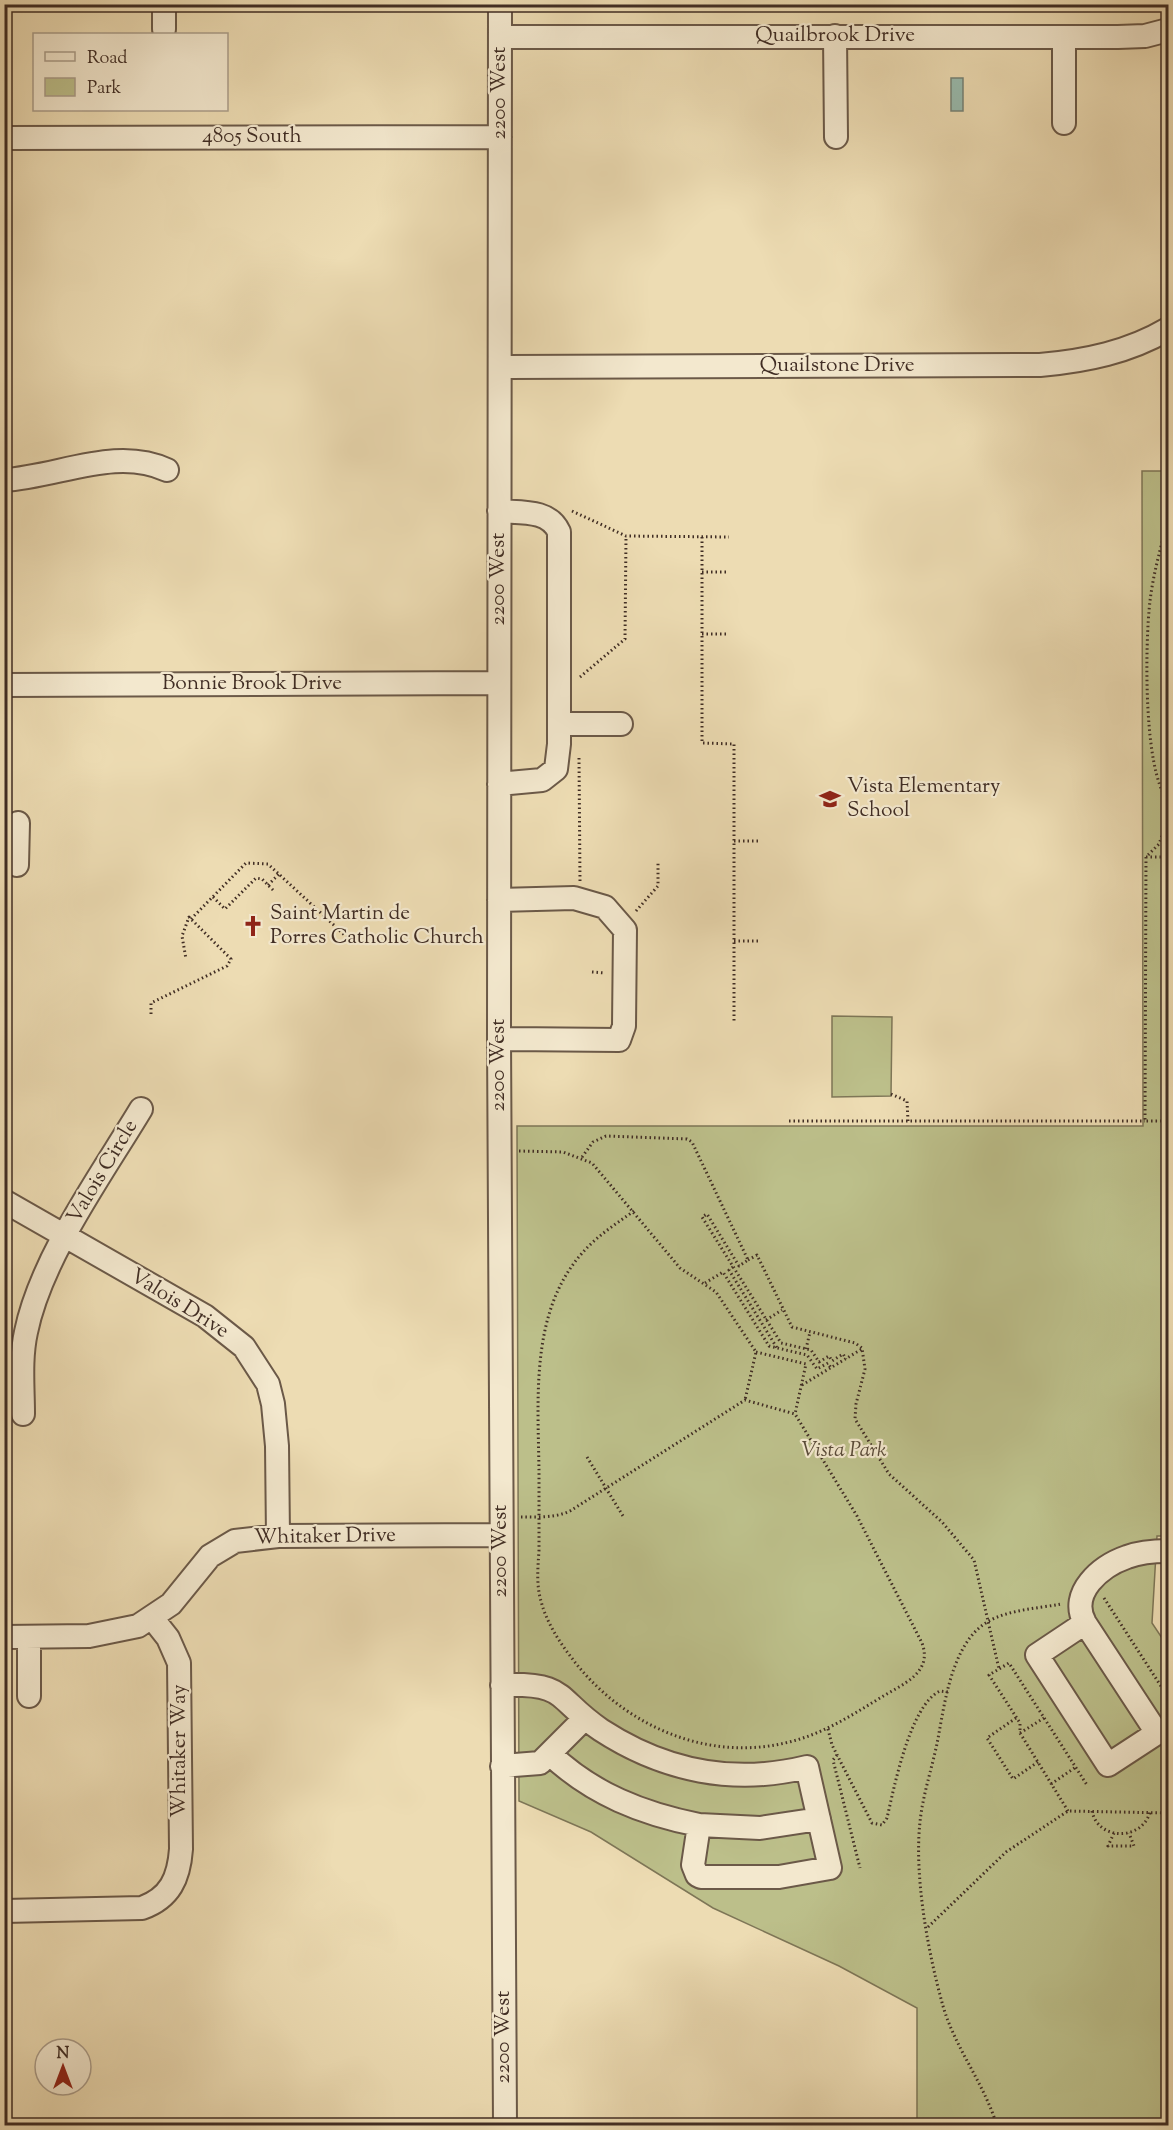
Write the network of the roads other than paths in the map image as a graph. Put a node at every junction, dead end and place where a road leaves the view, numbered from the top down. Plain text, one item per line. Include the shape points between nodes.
1 (164, 4) edge
2 (500, 4) edge
3 (164, 29) dead end
4 (1168, 30) edge
5 (835, 36) junction
6 (500, 37) junction
7 (1064, 37) junction
8 (1064, 123) dead end
9 (500, 137) junction
10 (836, 137) dead end
11 (4, 138) edge
12 (1168, 329) edge
13 (500, 367) junction
14 (167, 470) dead end
15 (4, 480) edge
16 (499, 511) junction
17 (499, 683) junction
18 (4, 685) edge
19 (559, 724) junction
20 (621, 724) dead end
21 (499, 784) junction
22 (18, 823) dead end
23 (17, 865) dead end
24 (499, 900) junction
25 (499, 1039) junction
26 (141, 1109) dead end
27 (4, 1201) edge
28 (66, 1236) junction
29 (23, 1414) dead end
30 (501, 1535) junction
31 (278, 1536) junction
32 (1162, 1551) edge
33 (153, 1619) junction
34 (1084, 1623) junction
35 (29, 1636) junction
36 (4, 1637) edge
37 (502, 1685) junction
38 (29, 1696) dead end
39 (585, 1718) junction
40 (550, 1754) junction
41 (502, 1766) junction
42 (819, 1819) junction
43 (699, 1825) junction
44 (4, 1911) edge
45 (505, 2126) edge

1 - 3 street
2 - 6 street, 2200 West
4 - 7 street, Quailbrook Drive via 1145,36
5 - 6 street, Quailbrook Drive
5 - 7 street, Quailbrook Drive
5 - 10 street
6 - 9 street, 2200 West
7 - 8 street
9 - 11 street, 4805 South
9 - 13 street, 2200 West
12 - 13 street, Quailstone Drive via 1107,355 1040,365
13 - 16 street, 2200 West
14 - 15 street via 120,459
16 - 17 street, 2200 West
16 - 19 street via 545,515 559,532
17 - 18 street, Bonnie Brook Drive
17 - 21 street, 2200 West
19 - 20 street
19 - 21 street via 556,769 542,780
21 - 24 street, 2200 West
22 - 23 street
24 - 25 street, 2200 West
24 - 25 street via 574,898 605,906 625,930 625,937 624,1026 619,1040
25 - 30 street, 2200 West
26 - 28 street, Valois Circle
27 - 28 street, Valois Drive
28 - 29 street, Valois Circle via 33,1305 25,1334
28 - 31 street, Valois Drive via 204,1316 244,1347 257,1365 273,1404
30 - 31 street, Whitaker Drive
30 - 37 street, 2200 West
31 - 33 street, Whitaker Drive via 235,1541 222,1547
32 - 34 street via 1127,1557 1096,1575 1081,1600
33 - 35 street, Whitaker Drive via 105,1634
33 - 44 street, Whitaker Way via 168,1638 179,1663 181,1849 177,1877 161,1899 142,1908
34 - 34 street via 1157,1733 1108,1766 1037,1655
35 - 36 street, Whitaker Drive
35 - 38 street
37 - 39 street via 551,1688
37 - 41 street, 2200 West
39 - 40 street
39 - 42 street via 650,1757 700,1772 753,1775 807,1767
40 - 41 street via 540,1763
40 - 43 street via 583,1781 618,1801 668,1819
41 - 45 street, 2200 West
42 - 43 street via 760,1828
42 - 43 street via 830,1868 752,1879 697,1875 693,1865

